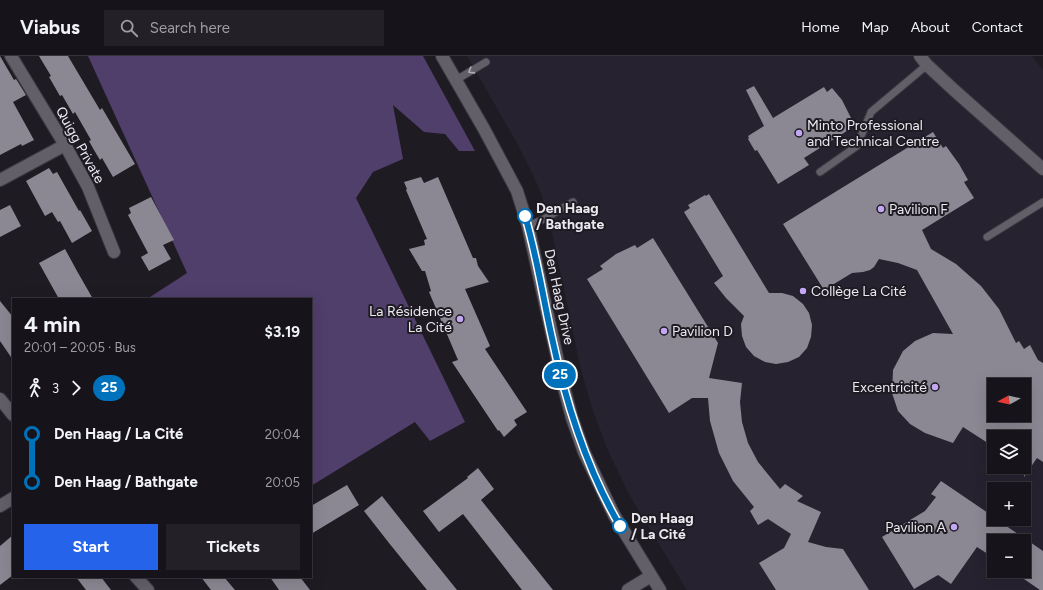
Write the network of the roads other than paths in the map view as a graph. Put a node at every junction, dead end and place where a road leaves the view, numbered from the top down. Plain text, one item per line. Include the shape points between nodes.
1 (11, 56) edge
2 (442, 56) edge
3 (923, 60) edge
4 (486, 62) dead end
5 (456, 80) junction
6 (65, 145) junction
7 (1043, 169) edge
8 (820, 172) dead end
9 (0, 180) edge
10 (573, 202) dead end
11 (1043, 202) edge
12 (528, 226) junction
13 (986, 237) dead end
14 (114, 252) dead end
15 (0, 399) edge
16 (12, 414) edge
17 (12, 499) edge
18 (0, 506) edge
19 (651, 576) junction
20 (137, 578) edge
21 (148, 590) edge
22 (628, 590) edge
23 (660, 590) edge

1 - 6 street, Quigg Private
2 - 5 street, Den Haag Drive
3 - 7 street
3 - 8 lane via 896,92 871,112 857,146
4 -> 5 lane
5 - 12 street, Den Haag Drive via 517,191
6 - 9 street
6 - 14 street, Quigg Private via 88,187
10 - 12 lane
11 - 13 lane
12 - 19 street, Den Haag Drive via 552,340 572,418 597,482
15 - 16 street
17 - 18 street
19 - 22 street
19 - 23 street, Den Haag Drive
20 - 21 street

